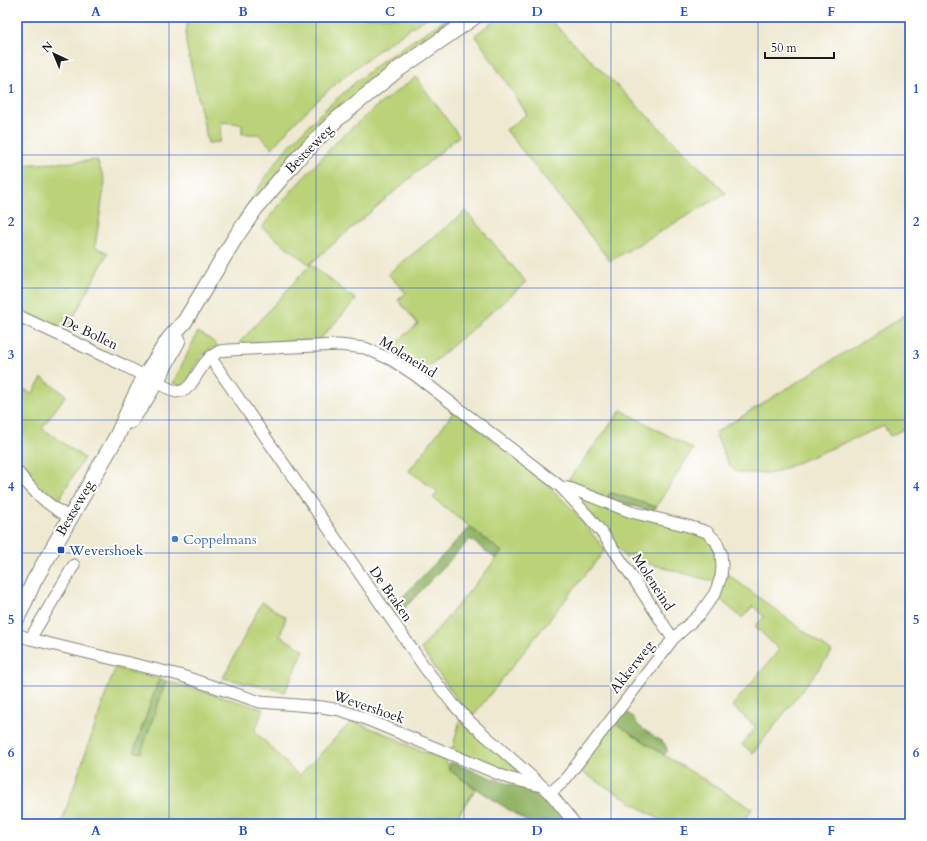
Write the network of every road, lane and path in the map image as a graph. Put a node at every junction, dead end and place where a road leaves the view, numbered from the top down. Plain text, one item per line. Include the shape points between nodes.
1 (474, 17) edge
2 (18, 317) edge
3 (210, 358) junction
4 (151, 379) junction
5 (17, 471) edge
6 (561, 487) junction
7 (70, 517) junction
8 (722, 553) joint
9 (74, 565) dead end
10 (34, 581) junction
11 (17, 599) edge
12 (17, 618) edge
13 (17, 634) edge
14 (30, 639) junction
15 (672, 639) junction
16 (547, 790) junction
17 (575, 824) edge

1 - 4 main road, Bestseweg via 396,72 336,120 299,157 255,209 235,238 185,321 169,339
2 - 4 street, De Bollen
3 - 4 street, Moleneind via 185,390 176,392
3 - 6 street, Moleneind via 220,351 229,350 339,345 365,348 392,360 415,376
3 - 16 street, De Braken via 425,668 453,704
4 - 7 main road, Bestseweg via 134,398 117,436
5 - 7 street via 48,504
6 - 8 street, Moleneind via 631,512 707,532 716,541
6 - 15 street, Moleneind via 603,534
7 - 10 main road, Bestseweg
8 - 15 street, Akkerweg via 721,577 714,593 700,614
9 - 14 street
10 - 11 main road, Bestseweg
10 - 12 main road, Bestseweg
13 - 14 street, Wevershoek
14 - 16 street, Wevershoek via 179,675 260,702 340,710 508,778
15 - 16 street, Akkerweg via 564,781
16 - 17 street, De Braken

